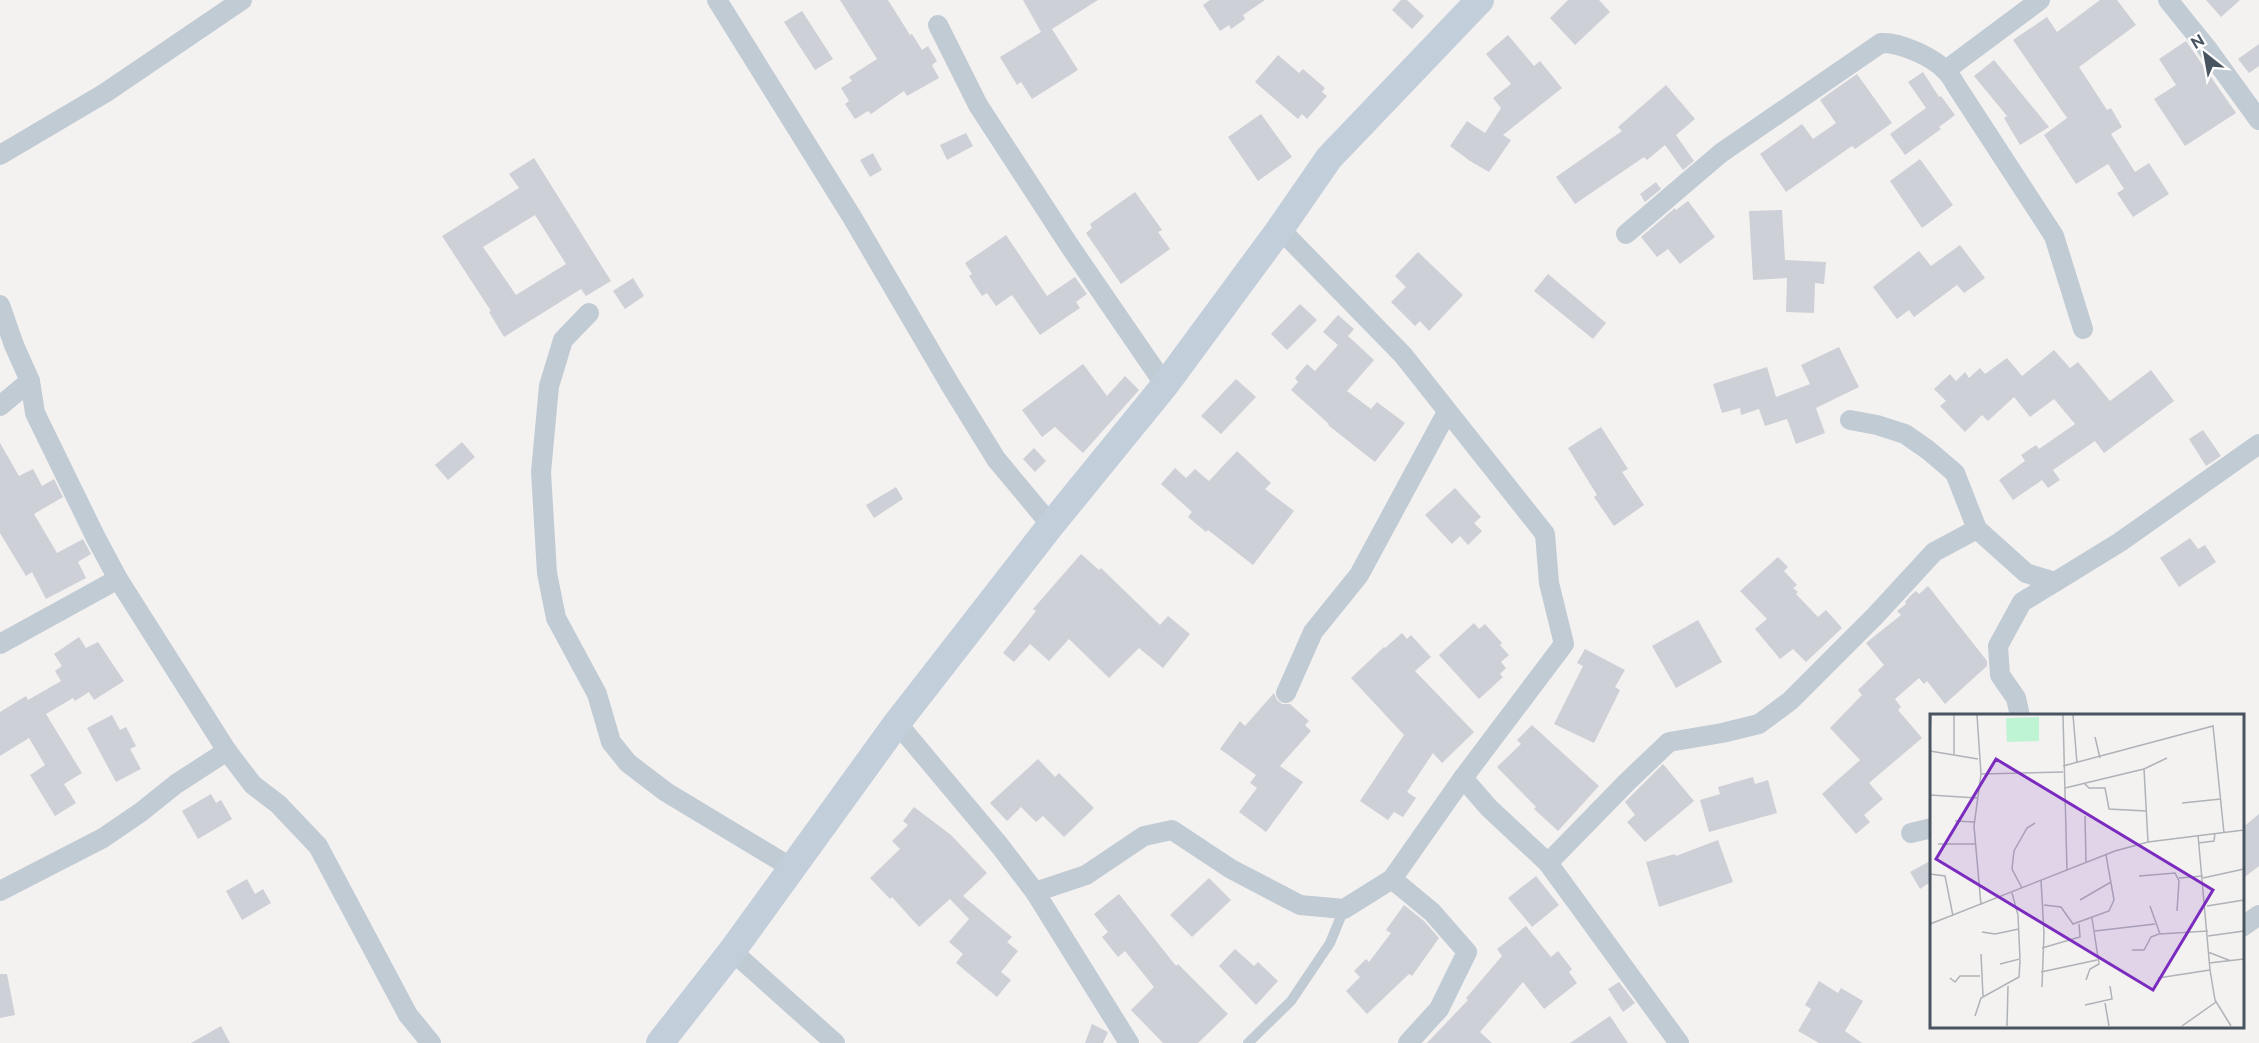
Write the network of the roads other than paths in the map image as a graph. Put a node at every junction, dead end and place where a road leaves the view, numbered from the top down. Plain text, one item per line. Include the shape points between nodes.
1 (242, 0) edge
2 (717, 0) edge
3 (1480, 0) edge
4 (2040, 0) edge
5 (2168, 0) edge
6 (938, 25) dead end
7 (1946, 70) junction
8 (2259, 120) edge
9 (0, 155) edge
10 (1280, 229) junction
11 (1626, 234) dead end
12 (0, 305) edge
13 (589, 313) dead end
14 (2083, 329) dead end
15 (30, 381) junction
16 (1165, 385) junction
17 (0, 406) edge
18 (1447, 412) junction
19 (1850, 420) dead end
20 (2259, 444) edge
21 (1051, 525) junction
22 (1977, 529) junction
23 (118, 579) junction
24 (2055, 582) junction
25 (0, 644) edge
26 (1286, 693) dead end
27 (2020, 714) edge
28 (897, 723) junction
29 (227, 751) junction
30 (1463, 778) junction
31 (1930, 828) edge
32 (1911, 833) dead end
33 (1548, 863) junction
34 (792, 868) junction
35 (1392, 879) junction
36 (0, 891) edge
37 (1035, 892) junction
38 (1344, 909) junction
39 (2259, 915) edge
40 (2244, 926) edge
41 (732, 951) junction
42 (431, 1043) edge
43 (660, 1043) edge
44 (835, 1043) edge
45 (1129, 1043) edge
46 (1248, 1043) edge
47 (1408, 1043) edge
48 (1679, 1043) edge

1 - 9 street via 105,93
2 - 21 street via 991,450
3 - 10 street via 1329,158
4 - 7 street
5 - 8 street
6 - 16 street via 978,105
7 - 11 street via 1907,47 1881,43 1721,153
7 - 14 street via 2054,236
10 - 16 street
10 - 18 street via 1403,355
12 - 15 street
13 - 34 street via 562,340 549,386 541,472 547,573 556,618 597,694 611,742 628,763 666,792
15 - 17 street
15 - 23 street via 35,413
16 - 21 street
18 - 26 street via 1359,575 1313,632
18 - 30 street via 1545,534 1549,583 1564,644
19 - 22 street via 1905,434 1955,473
20 - 24 street via 2120,542
21 - 28 street
22 - 24 street via 2026,573
22 - 33 street via 1934,552 1790,701 1759,724 1670,742
23 - 25 street
23 - 29 street
24 - 27 street via 2022,602 1998,646 2000,675 2016,698
28 - 34 street
28 - 37 street
29 - 36 street via 103,838
29 - 42 street via 253,785 279,804 318,846 408,1015
30 - 33 street
30 - 35 street
31 - 32 street
33 - 48 street
34 - 41 street
35 - 38 street
35 - 47 street via 1432,912 1467,952 1439,1009
37 - 38 street via 1086,874 1144,836 1172,830 1231,869 1300,905
37 - 45 street
38 - 46 lane via 1330,943 1291,1001
39 - 40 street
41 - 43 street
41 - 44 street

